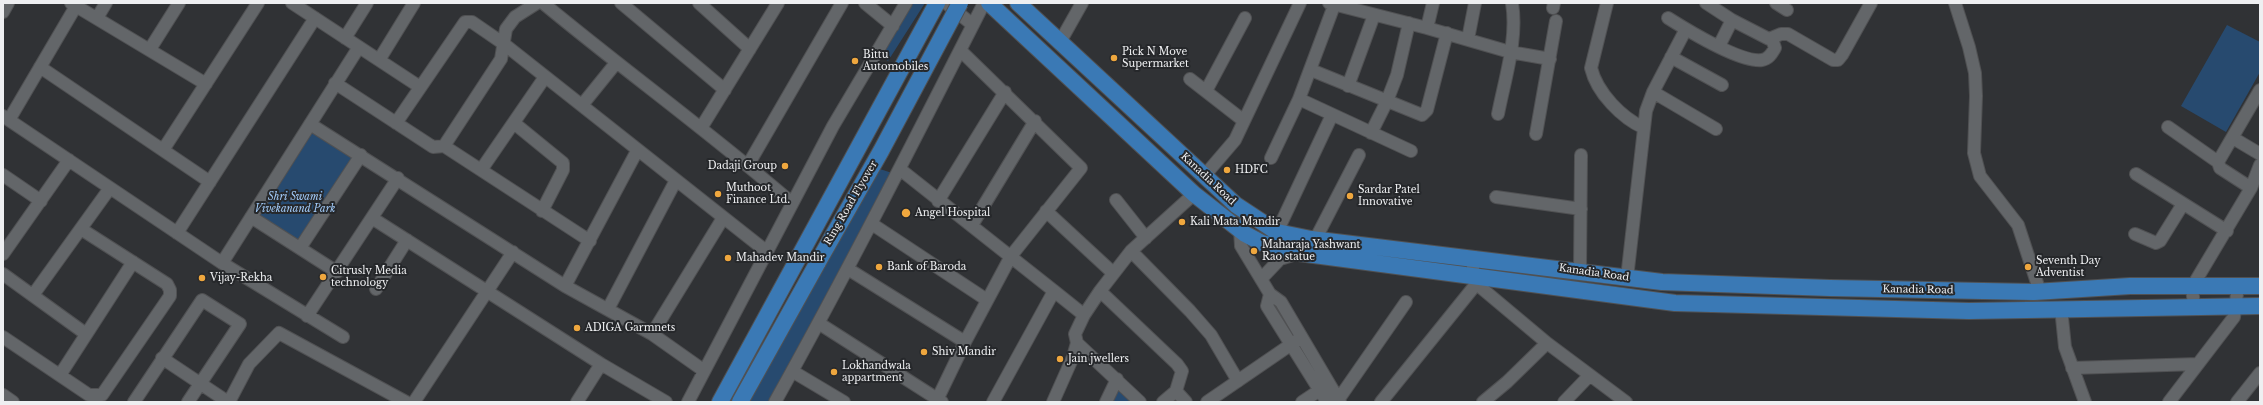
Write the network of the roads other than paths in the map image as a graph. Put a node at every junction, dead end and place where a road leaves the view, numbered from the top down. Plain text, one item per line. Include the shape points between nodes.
1 (8, 3) edge
2 (106, 3) edge
3 (179, 3) edge
4 (258, 3) edge
5 (292, 3) edge
6 (367, 3) edge
7 (414, 3) edge
8 (537, 3) edge
9 (543, 3) edge
10 (621, 3) edge
11 (699, 3) edge
12 (778, 3) edge
13 (842, 3) edge
14 (865, 3) edge
15 (906, 3) edge
16 (937, 3) edge
17 (946, 3) edge
18 (960, 3) edge
19 (984, 3) edge
20 (988, 3) edge
21 (1018, 3) edge
22 (1082, 3) edge
23 (1300, 3) edge
24 (1433, 3) edge
25 (1475, 3) edge
26 (1512, 3) edge
27 (1607, 3) edge
28 (1706, 3) edge
29 (1776, 3) edge
30 (1871, 3) edge
31 (1955, 3) edge
32 (74, 4) edge
33 (1333, 4) edge
34 (1787, 10) dead end
35 (3, 12) edge
36 (1374, 15) junction
37 (97, 18) junction
38 (315, 18) junction
39 (1245, 18) dead end
40 (1668, 18) dead end
41 (1732, 20) junction
42 (1556, 21) dead end
43 (1409, 23) junction
44 (973, 25) junction
45 (893, 26) junction
46 (1427, 28) junction
47 (1686, 29) junction
48 (1447, 33) junction
49 (345, 38) junction
50 (1468, 39) junction
51 (1772, 39) junction
52 (1060, 42) junction
53 (504, 44) junction
54 (1719, 46) junction
55 (359, 47) junction
56 (150, 49) junction
57 (750, 49) junction
58 (961, 51) junction
59 (1510, 52) junction
60 (1671, 57) junction
61 (1550, 59) junction
62 (379, 60) junction
63 (616, 63) junction
64 (40, 67) junction
65 (1310, 70) junction
66 (545, 77) junction
67 (1190, 79) dead end
68 (335, 83) junction
69 (206, 84) junction
70 (1722, 85) dead end
71 (1348, 86) junction
72 (420, 87) junction
73 (725, 90) junction
74 (1206, 91) junction
75 (1005, 92) junction
76 (1652, 92) junction
77 (2259, 94) edge
78 (1300, 99) junction
79 (1387, 101) junction
80 (582, 106) junction
81 (1498, 114) dead end
82 (1332, 115) junction
83 (6, 118) edge
84 (1034, 121) junction
85 (1244, 121) junction
86 (396, 123) junction
87 (514, 123) junction
88 (310, 124) junction
89 (2168, 127) dead end
90 (701, 128) junction
91 (1644, 128) junction
92 (1716, 129) dead end
93 (1371, 133) junction
94 (1536, 134) dead end
95 (2233, 138) junction
96 (444, 146) junction
97 (164, 150) junction
98 (1411, 150) dead end
99 (637, 151) junction
100 (2260, 154) edge
101 (361, 155) junction
102 (1359, 155) dead end
103 (1581, 155) dead end
104 (1271, 158) dead end
105 (69, 160) junction
106 (2218, 162) junction
107 (748, 165) junction
108 (2260, 165) edge
109 (481, 170) junction
110 (901, 170) junction
111 (2136, 174) dead end
112 (3, 175) edge
113 (1205, 175) junction
114 (398, 178) junction
115 (210, 182) junction
116 (675, 182) junction
117 (110, 188) junction
118 (2251, 188) junction
119 (1194, 194) junction
120 (1496, 197) dead end
121 (1116, 200) dead end
122 (41, 201) junction
123 (938, 201) junction
124 (792, 203) junction
125 (2183, 204) junction
126 (1581, 210) junction
127 (542, 211) junction
128 (1046, 211) junction
129 (1250, 215) junction
130 (251, 217) junction
131 (372, 218) junction
132 (723, 218) junction
133 (872, 224) junction
134 (972, 225) junction
135 (81, 229) junction
136 (1240, 230) junction
137 (2227, 231) junction
138 (1277, 232) junction
139 (177, 233) junction
140 (2135, 234) dead end
141 (1146, 238) junction
142 (407, 240) junction
143 (1315, 240) junction
144 (590, 241) junction
145 (300, 248) junction
146 (766, 251) junction
147 (1131, 251) junction
148 (513, 252) junction
149 (1299, 253) junction
150 (3, 254) edge
151 (1011, 256) junction
152 (1474, 258) junction
153 (132, 262) junction
154 (222, 263) junction
155 (848, 269) junction
156 (1580, 271) junction
157 (337, 272) junction
158 (1112, 272) junction
159 (3, 274) edge
160 (1261, 279) junction
161 (1635, 279) junction
162 (1475, 280) junction
163 (565, 286) junction
164 (2238, 286) junction
165 (2260, 286) edge
166 (2192, 287) junction
167 (1830, 288) junction
168 (376, 289) dead end
169 (488, 290) junction
170 (1054, 291) junction
171 (1100, 291) junction
172 (2040, 292) junction
173 (1270, 294) junction
174 (33, 295) junction
175 (1640, 299) junction
176 (987, 300) junction
177 (1406, 302) dead end
178 (2236, 305) junction
179 (1830, 306) junction
180 (2194, 306) junction
181 (2260, 306) edge
182 (2061, 308) junction
183 (608, 309) junction
184 (1084, 315) junction
185 (307, 316) junction
186 (820, 324) junction
187 (86, 334) junction
188 (652, 334) junction
189 (343, 337) dead end
190 (1302, 337) junction
191 (3, 338) edge
192 (965, 342) junction
193 (1547, 343) junction
194 (1077, 344) junction
195 (1291, 344) junction
196 (162, 358) junction
197 (601, 364) junction
198 (2198, 364) junction
199 (2072, 368) junction
200 (703, 370) junction
201 (792, 371) junction
202 (2260, 373) edge
203 (60, 375) junction
204 (1589, 376) junction
205 (1117, 379) junction
206 (1238, 381) junction
207 (200, 384) junction
208 (1324, 387) junction
209 (1176, 391) junction
210 (3, 395) edge
211 (938, 401) edge
212 (1335, 401) edge
213 (13, 402) edge
214 (134, 402) edge
215 (188, 402) edge
216 (229, 402) edge
217 (406, 402) edge
218 (414, 402) edge
219 (577, 402) edge
220 (666, 402) edge
221 (688, 402) edge
222 (720, 402) edge
223 (740, 402) edge
224 (775, 402) edge
225 (844, 402) edge
226 (993, 402) edge
227 (1053, 402) edge
228 (1106, 402) edge
229 (1140, 402) edge
230 (1163, 402) edge
231 (1186, 402) edge
232 (1208, 402) edge
233 (1302, 402) edge
234 (1381, 402) edge
235 (1483, 402) edge
236 (1564, 402) edge
237 (1626, 402) edge
238 (2085, 402) edge
239 (2169, 402) edge
240 (2237, 402) edge

1 - 35 street
2 - 37 street
3 - 56 street
4 - 69 street
5 - 38 street
6 - 49 street
7 - 62 street
8 - 53 street via 515,17 506,29
9 - 63 street
10 - 73 street
11 - 57 street
12 - 57 street
13 - 107 street
14 - 45 street
15 - 45 street
16 - 222 main road, Ring Road Flyover
17 - 44 street
18 - 223 main road, Ring Road Flyover, bridge via 881,151
19 - 44 street
20 - 119 main road, Kanadia Road
21 - 52 main road, Kanadia Road
22 - 52 street
23 - 85 street
24 - 46 street
25 - 50 street
26 - 59 street via 1514,16
27 - 91 street via 1591,68 1593,77 1619,112
28 - 41 street
29 - 34 street
30 - 51 street via 1838,60 1833,60 1788,34 1781,34
31 - 172 street via 1975,73 1974,153 1980,176 2018,225
32 - 37 street
32 - 64 street
33 - 36 street
33 - 65 street
36 - 43 street
36 - 71 street
37 - 56 street
38 - 49 street
38 - 115 street
39 - 74 street
40 - 47 street
41 - 51 street
41 - 54 street
42 - 61 street
43 - 46 street
43 - 79 street via 1397,75
44 - 58 street
45 - 124 street via 833,126
46 - 48 street
47 - 54 street
47 - 60 street
48 - 50 street
48 - 79 street via 1425,114 1418,114
49 - 55 street
50 - 59 street
51 - 54 street via 1775,48 1770,56 1762,60 1743,57
52 - 113 main road, Kanadia Road
53 - 66 street
53 - 72 street via 472,22 464,22
53 - 96 street via 501,59
55 - 62 street
55 - 68 street
56 - 69 street
57 - 73 street
58 - 75 street
58 - 110 street
59 - 61 street
59 - 81 street
60 - 70 street
60 - 76 street
61 - 94 street
62 - 72 street
63 - 80 street
63 - 90 street
64 - 83 street
64 - 97 street
65 - 71 street
65 - 78 street
66 - 80 street
66 - 87 street
67 - 74 street
68 - 86 street
68 - 88 street
69 - 97 street
71 - 79 street
72 - 86 street
73 - 90 street
74 - 85 street
75 - 84 street
75 - 123 street
76 - 91 street
76 - 92 street
77 - 95 street
78 - 82 street
78 - 104 street
79 - 93 street
80 - 99 street
82 - 93 street
82 - 138 street
83 - 105 street
84 - 128 street via 1081,168
84 - 134 street
85 - 113 street via 1235,140
86 - 96 street via 433,147
87 - 109 street
87 - 127 street via 563,163 563,170
88 - 101 street
88 - 130 street
89 - 106 street
90 - 107 street
91 - 161 street
93 - 98 street
95 - 100 street
95 - 106 street
96 - 109 street
97 - 115 street
99 - 116 street
99 - 144 street
101 - 114 street
101 - 145 street
102 - 143 street
103 - 126 street
105 - 117 street
105 - 122 street
106 - 118 street via 2220,168
107 - 124 street
108 - 118 street
109 - 127 street
110 - 123 street
110 - 133 street
111 - 125 street
112 - 122 street
113 - 129 main road, Kanadia Road
114 - 131 street
114 - 148 street
115 - 139 street
116 - 132 street
116 - 183 street
117 - 135 street
117 - 139 street
118 - 137 street
119 - 136 main road, Kanadia Road
119 - 141 street
120 - 126 street
121 - 141 street
122 - 150 street
123 - 134 street
124 - 146 street
125 - 137 street
125 - 140 street via 2160,241 2156,243
126 - 156 street
127 - 144 street
128 - 151 street
128 - 158 street
129 - 136 street
129 - 138 main road, Kanadia Road
130 - 145 street
130 - 154 street
131 - 142 street
131 - 157 street
132 - 146 street
132 - 188 street
133 - 155 street
133 - 176 street
134 - 151 street
135 - 153 street
135 - 174 street
136 - 149 main road, Kanadia Road via 1262,243
136 - 160 street via 1241,246
137 - 166 street
138 - 143 main road, Kanadia Road
139 - 154 street
141 - 147 street
142 - 168 street
142 - 169 street
143 - 152 main road, Kanadia Road
144 - 163 street
145 - 157 street
146 - 200 street
147 - 158 street
147 - 206 street via 1211,335
148 - 163 street
148 - 169 street
149 - 160 street via 1280,259
149 - 162 main road, Kanadia Road via 1399,265
151 - 170 street
151 - 176 street
152 - 156 main road, Kanadia Road
152 - 162 street
153 - 187 street
153 - 203 street via 167,284 170,296 102,395 89,395
154 - 185 street
155 - 186 street
155 - 192 street
156 - 161 main road, Kanadia Road
157 - 185 street
158 - 171 street
159 - 174 street
160 - 173 street
161 - 167 main road, Kanadia Road
161 - 175 main road
162 - 175 main road, Kanadia Road
162 - 193 street
162 - 234 street
163 - 183 street
164 - 165 main road, Kanadia Road
164 - 166 main road, Kanadia Road
164 - 178 street
166 - 172 main road, Kanadia Road via 2130,286
166 - 180 street
167 - 172 main road, Kanadia Road
167 - 179 main road
169 - 197 street
169 - 218 street
170 - 184 street
170 - 226 street
171 - 184 street
171 - 209 street via 1177,364 1182,371
173 - 190 street via 1281,302
173 - 195 street via 1267,306
174 - 187 street
175 - 179 main road, Kanadia Road via 1674,303
176 - 192 street
177 - 212 street
178 - 180 main road, Kanadia Road
178 - 181 main road, Kanadia Road
178 - 198 street via 2234,317
179 - 182 main road, Kanadia Road via 1969,311
180 - 182 main road, Kanadia Road
182 - 199 street via 2066,347
183 - 188 street
184 - 194 street via 1075,334
185 - 189 street
186 - 201 street
186 - 211 street
187 - 203 street
188 - 200 street
190 - 195 street
190 - 208 street
191 - 203 street
192 - 211 street
193 - 204 street
193 - 235 street
194 - 205 street
194 - 227 street
195 - 206 street
195 - 208 street
196 - 207 street
196 - 207 street via 202,300 240,324
196 - 214 street
197 - 219 street
197 - 220 street
198 - 199 street
198 - 239 street
199 - 238 street
200 - 221 street
201 - 224 street
201 - 225 street
202 - 240 street
204 - 236 street
204 - 237 street
205 - 228 street
205 - 229 street
206 - 232 street
207 - 215 street
207 - 216 street
208 - 212 street
208 - 233 street
209 - 230 street
209 - 231 street
210 - 213 street
216 - 217 street via 249,364 279,333

